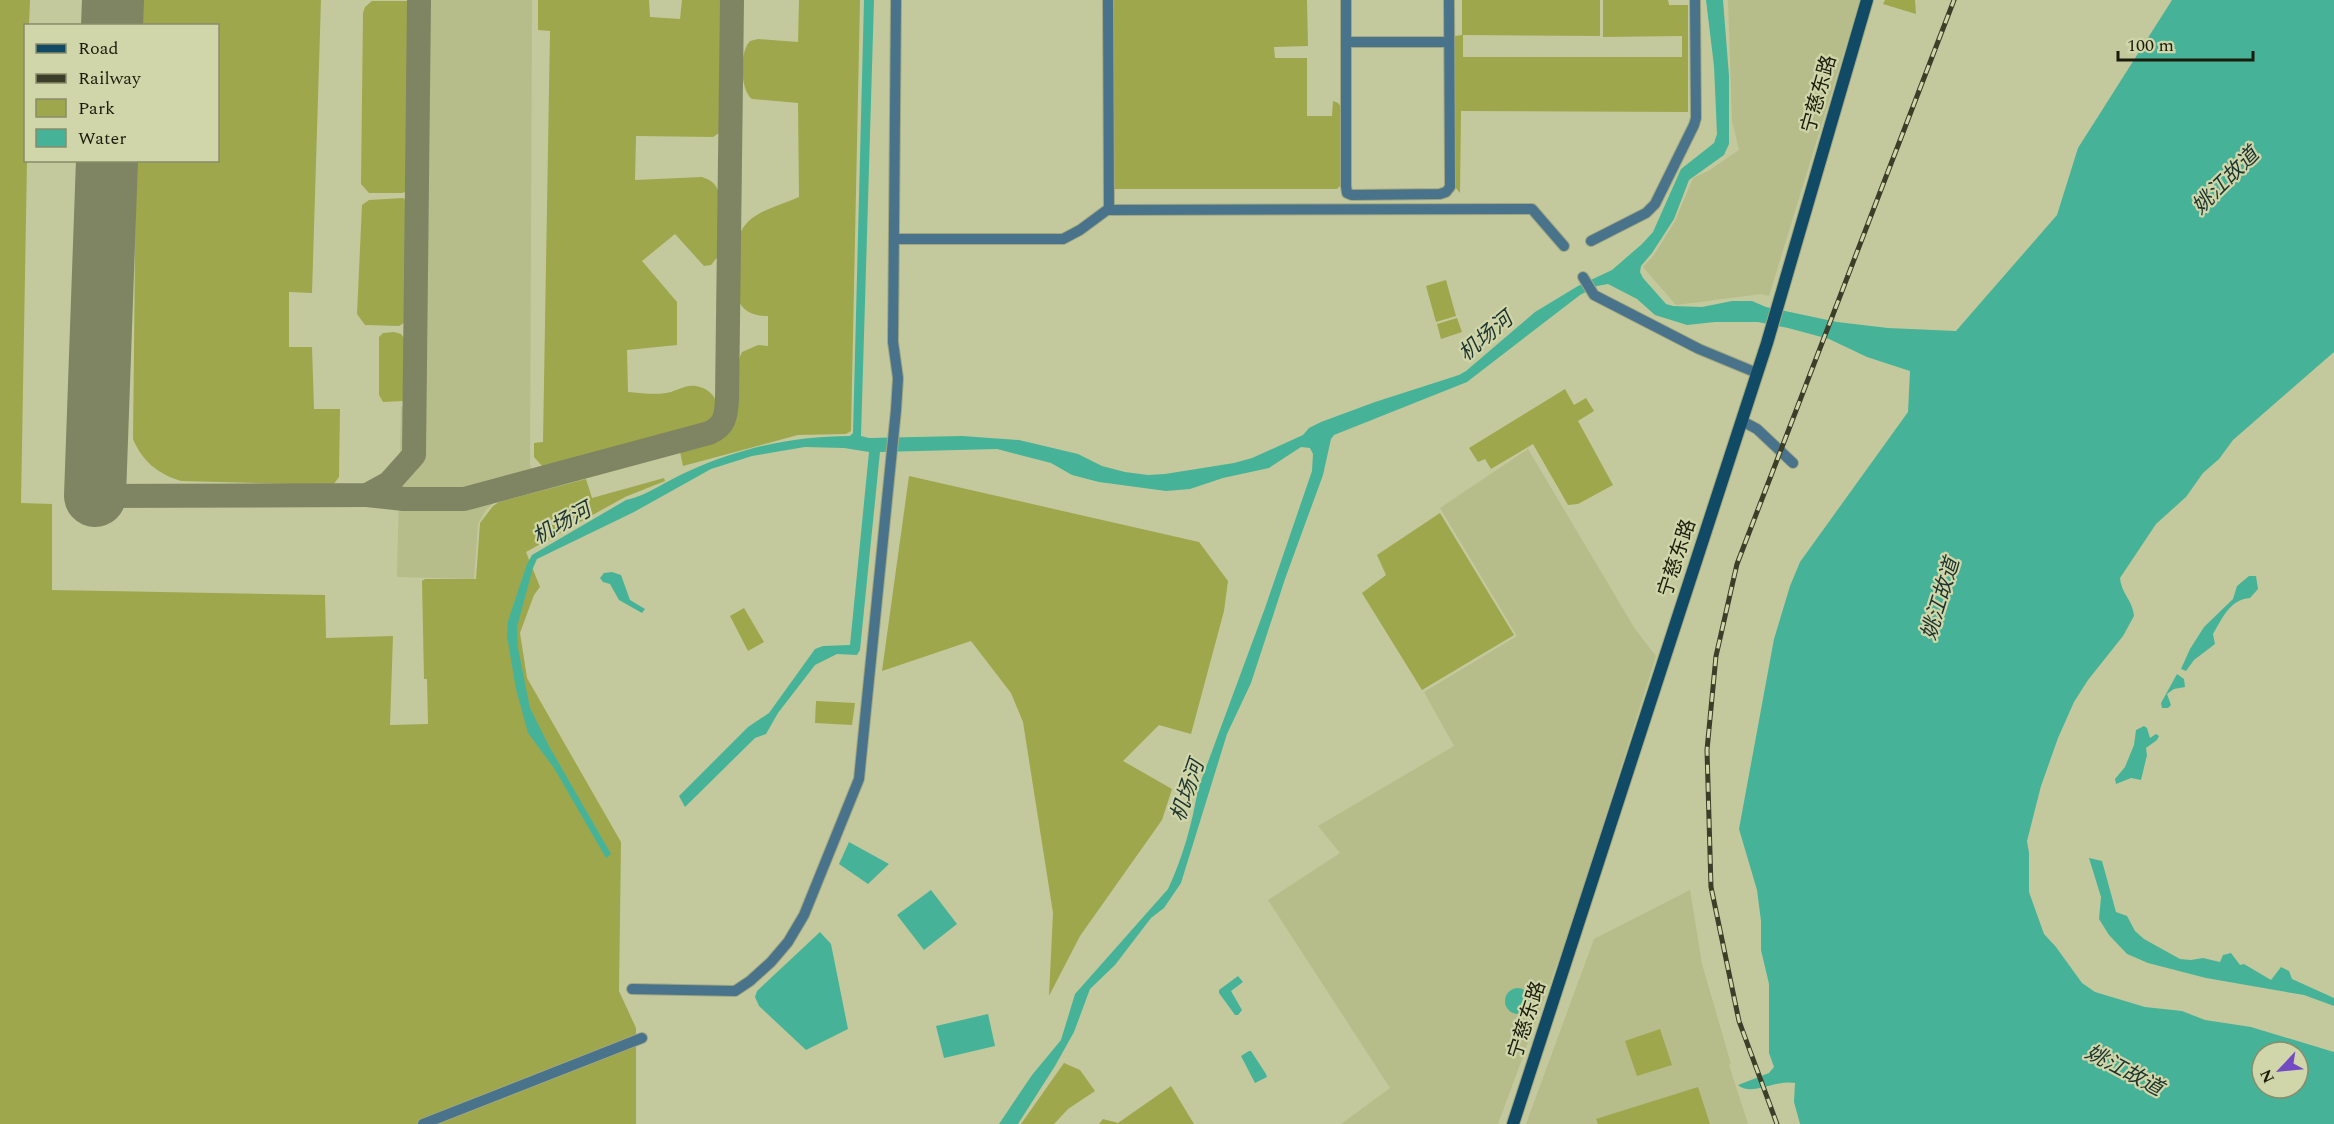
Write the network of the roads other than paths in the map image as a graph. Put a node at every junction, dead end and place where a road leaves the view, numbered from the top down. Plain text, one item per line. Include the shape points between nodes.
1 (896, 0) edge
2 (1108, 0) edge
3 (1346, 0) edge
4 (1449, 0) edge
5 (1695, 0) edge
6 (1866, 0) edge
7 (1346, 42) junction
8 (1449, 42) junction
9 (1109, 210) junction
10 (894, 239) junction
11 (1591, 241) dead end
12 (1564, 246) dead end
13 (1583, 277) dead end
14 (1757, 373) junction
15 (1742, 421) junction
16 (1793, 463) dead end
17 (632, 989) dead end
18 (642, 1038) dead end
19 (423, 1124) edge
20 (1514, 1124) edge

1 - 10 street
2 - 9 street
3 - 7 street
4 - 8 street
5 - 11 street via 1694,125 1655,204 1646,213
6 - 14 main road, 宁慈东路
7 - 8 street
7 - 8 street via 1346,186 1347,193 1352,195 1440,194 1450,187
9 - 10 street via 1063,239
9 - 12 street via 1532,209
10 - 17 street via 896,410 859,779 804,915 771,962 735,991
13 - 14 street via 1594,295 1698,349
14 - 15 main road, 宁慈东路
15 - 16 street via 1757,429
15 - 20 main road, 宁慈东路
18 - 19 street

